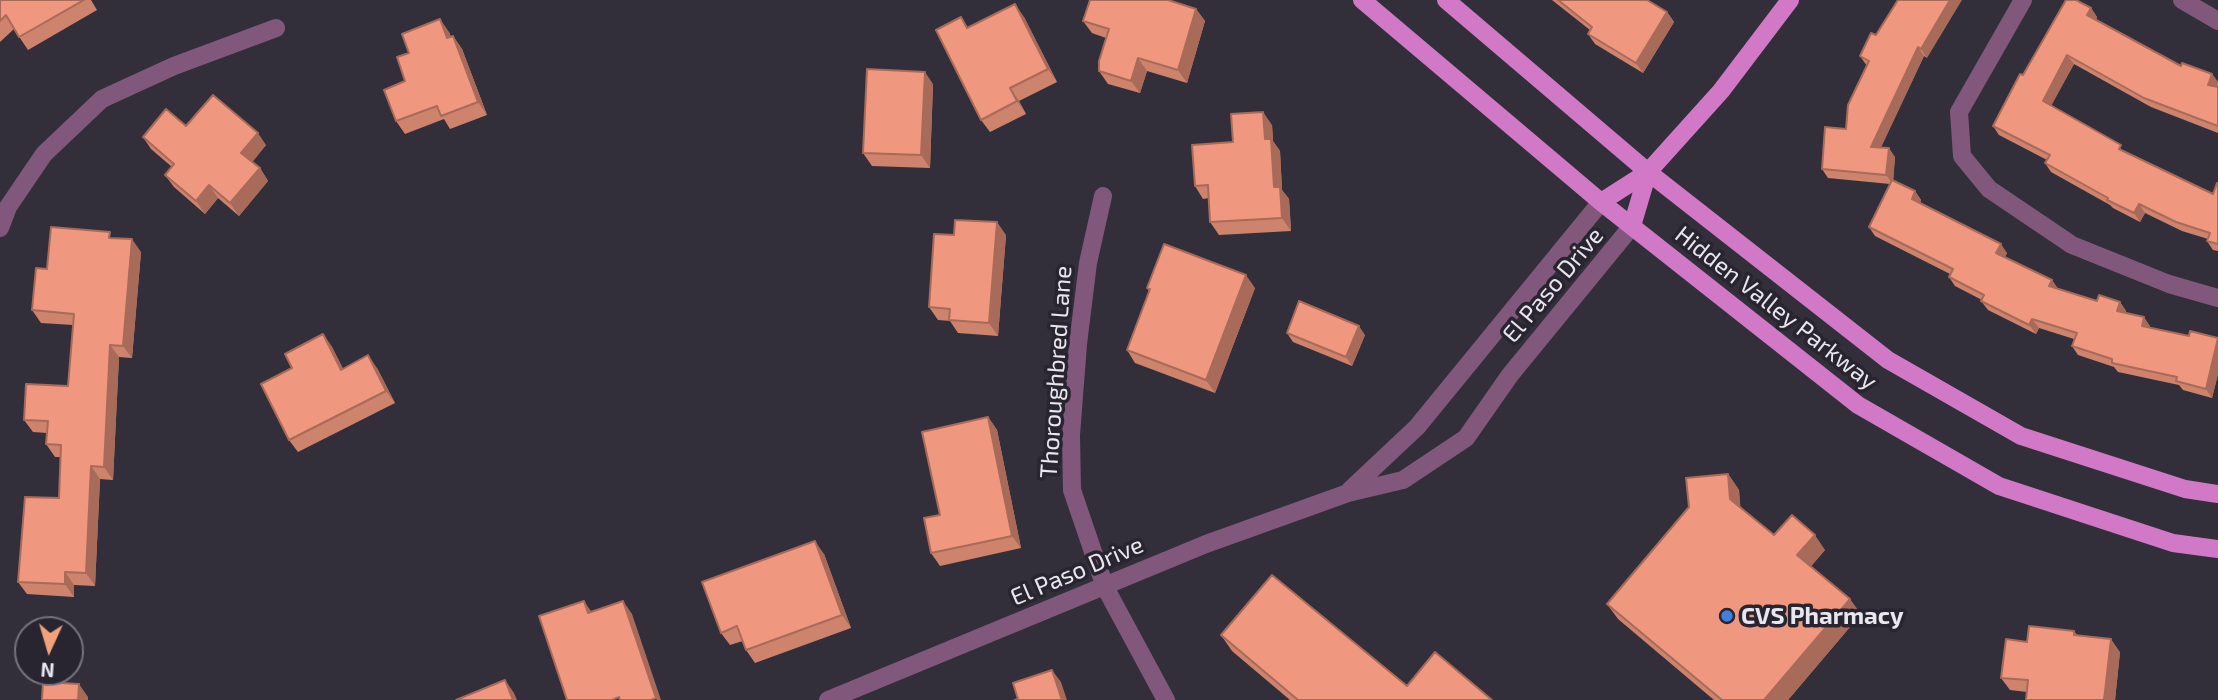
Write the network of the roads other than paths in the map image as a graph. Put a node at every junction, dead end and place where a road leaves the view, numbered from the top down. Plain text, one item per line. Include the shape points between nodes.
1 (1362, 0) edge
2 (1446, 0) edge
3 (1790, 0) edge
4 (2023, 0) edge
5 (2182, 0) edge
6 (2218, 21) edge
7 (276, 28) dead end
8 (1648, 172) junction
9 (1103, 195) dead end
10 (1601, 202) junction
11 (1632, 226) junction
12 (0, 228) edge
13 (2218, 298) edge
14 (1348, 493) junction
15 (2218, 494) edge
16 (2218, 549) edge
17 (1105, 587) junction
18 (828, 700) edge
19 (1166, 700) edge

1 - 10 main road, Hidden Valley Parkway
2 - 8 main road, Hidden Valley Parkway
3 - 8 main road via 1721,91
4 - 13 street via 1959,112 1962,156 1989,189 2072,245 2169,284
5 - 6 street
7 - 12 street via 102,99 44,154 8,207
8 - 10 main road
8 - 11 main road
8 - 15 main road, Hidden Valley Parkway via 1888,360 2021,436 2185,489
9 - 17 street, Thoroughbred Lane via 1088,263 1071,435 1072,490
10 - 11 main road, Hidden Valley Parkway
10 - 14 street, El Paso Drive via 1417,427
11 - 14 street, El Paso Drive via 1510,375 1465,438 1403,480
11 - 16 main road, Hidden Valley Parkway via 1858,405 1999,486 2173,543
14 - 17 street, El Paso Drive via 1206,544
17 - 18 street, El Paso Drive
17 - 19 street, Thoroughbred Lane

